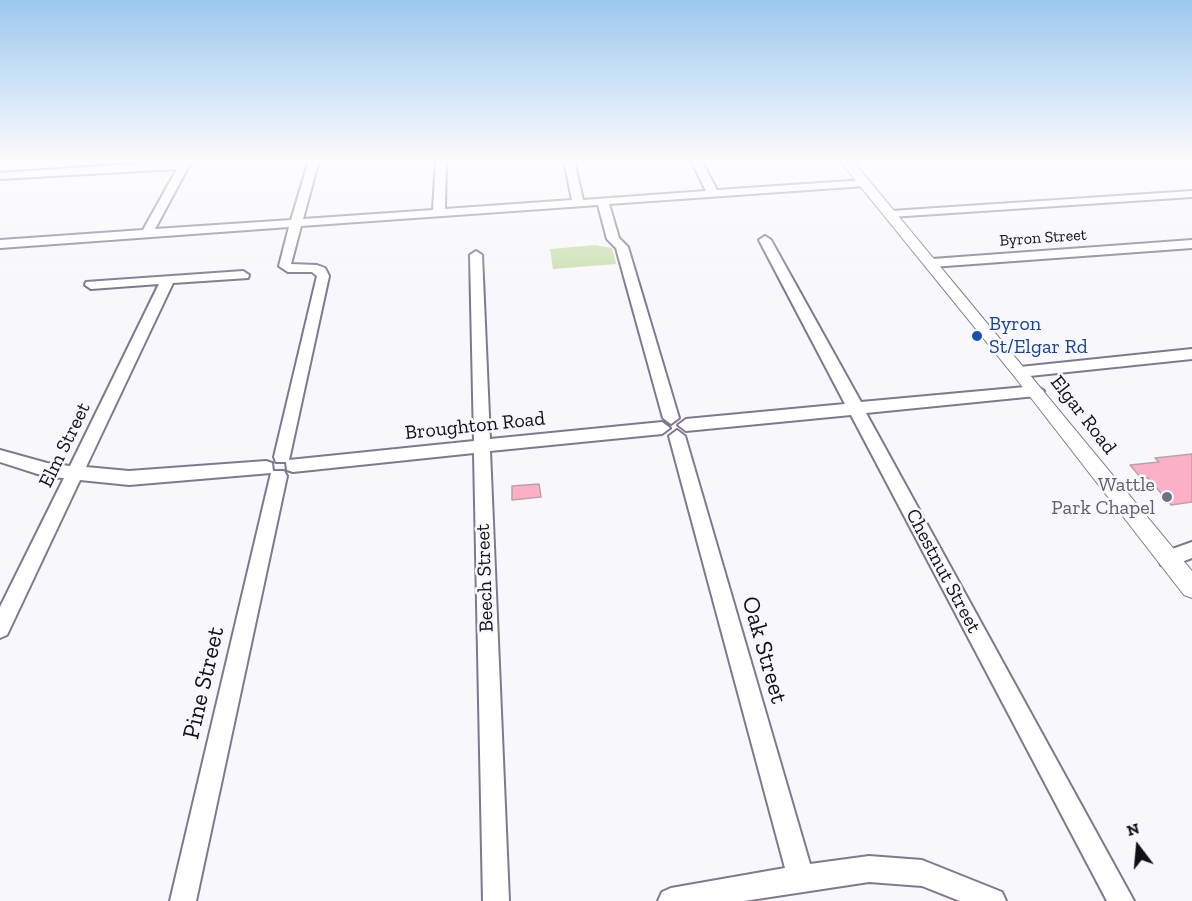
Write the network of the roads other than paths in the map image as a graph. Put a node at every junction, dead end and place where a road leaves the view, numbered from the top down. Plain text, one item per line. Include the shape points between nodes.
1 (165, 202) edge
2 (302, 202) edge
3 (439, 202) edge
4 (603, 202) joint
5 (881, 202) edge
6 (1071, 202) edge
7 (578, 204) joint
8 (439, 213) junction
9 (891, 214) junction
10 (296, 224) junction
11 (147, 234) junction
12 (765, 240) dead end
13 (0, 244) edge
14 (1192, 244) edge
15 (476, 255) dead end
16 (932, 263) junction
17 (243, 274) dead end
18 (168, 280) junction
19 (91, 285) dead end
20 (1192, 354) edge
21 (1020, 372) junction
22 (1036, 391) junction
23 (855, 409) junction
24 (674, 427) junction
25 (481, 446) junction
26 (0, 456) edge
27 (280, 466) junction
28 (75, 473) junction
29 (1192, 550) edge
30 (1168, 559) junction
31 (1192, 588) edge
32 (0, 628) edge
33 (801, 878) junction
34 (183, 901) edge
35 (495, 901) edge
36 (671, 901) edge
37 (993, 901) edge
38 (1121, 901) edge

1 - 11 street
2 - 10 street
3 - 8 street
4 - 7 street
4 - 24 street, Oak Street via 613,239 622,247
5 - 9 main road, Elgar Road
6 - 9 street
7 - 8 street
8 - 10 street
9 - 16 main road, Elgar Road
10 - 11 street
10 - 27 street, Pine Street via 285,266 313,268 323,276
11 - 13 street
12 - 23 street, Chestnut Street
14 - 16 street, Byron Street
15 - 25 street, Beech Street
16 - 21 main road, Elgar Road
17 - 18 street
18 - 19 street
18 - 28 street, Elm Street
20 - 21 street
21 - 22 main road, Elgar Road
22 - 23 street, Broughton Road
22 - 30 main road, Elgar Road
23 - 24 street, Broughton Road
23 - 38 street, Chestnut Street
24 - 25 street, Broughton Road
24 - 33 street, Oak Street
25 - 27 street, Broughton Road
25 - 35 street, Beech Street
26 - 28 street, Broughton Road via 47,470
27 - 28 street, Broughton Road via 129,478
27 - 34 street, Pine Street
28 - 32 street, Elm Street
29 - 30 street
30 - 31 main road, Elgar Road
33 - 36 street
33 - 37 street via 869,869 922,873

